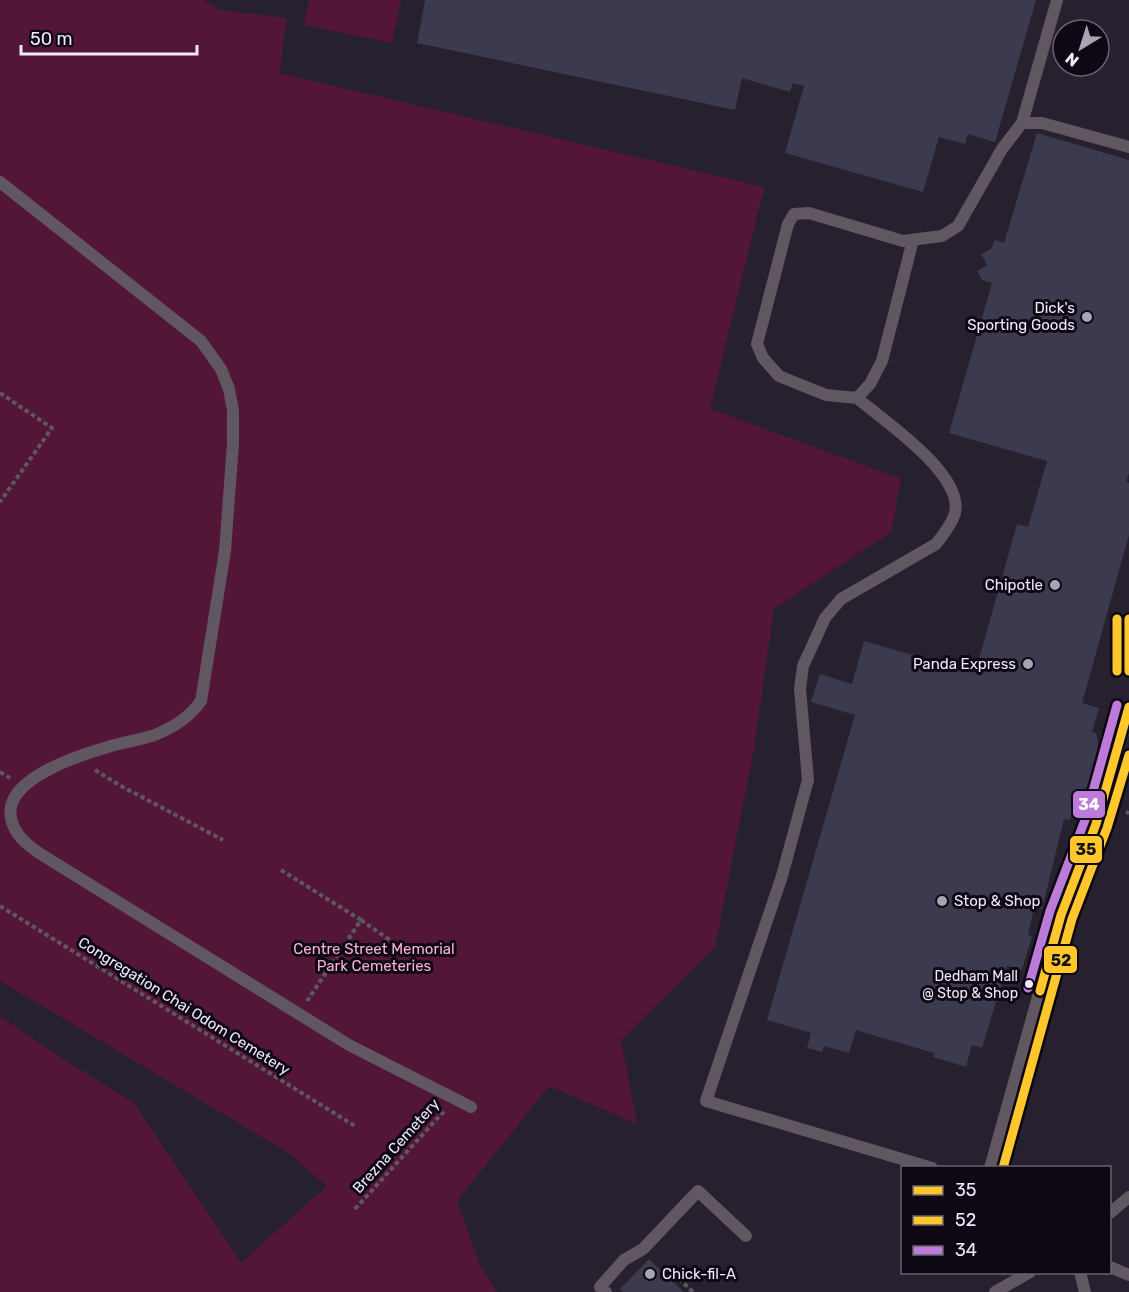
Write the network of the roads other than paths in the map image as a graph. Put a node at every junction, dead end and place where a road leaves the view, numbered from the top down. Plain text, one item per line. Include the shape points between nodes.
1 (1057, 0) edge
2 (1022, 123) junction
3 (1129, 147) edge
4 (0, 182) edge
5 (913, 240) junction
6 (857, 398) junction
7 (1129, 619) edge
8 (1129, 671) edge
9 (1129, 707) edge
10 (471, 1107) dead end
11 (929, 1166) edge
12 (990, 1166) edge
13 (1129, 1197) edge
14 (1111, 1212) edge
15 (746, 1236) dead end
16 (1111, 1267) edge
17 (1026, 1274) edge
18 (1080, 1274) edge
19 (1129, 1275) edge
20 (606, 1292) edge
21 (995, 1292) edge
22 (1085, 1292) edge

1 - 2 lane
2 - 3 lane via 1042,123
2 - 5 lane via 1002,149 958,226 942,236
4 - 10 lane via 201,341 225,380 233,411 225,551 201,700 177,725 76,758 32,778 9,810 12,824 28,846 349,1045
5 - 6 lane via 882,361
5 - 6 lane via 903,241 809,213 794,214 788,224 756,344 779,375 826,395
6 - 11 lane via 934,463 950,483 955,513 936,544 841,599 825,618 803,666 800,689 808,780 782,876 706,1101
7 - 8 lane
9 - 12 lane via 1096,824 1061,915
13 - 14 lane
15 - 20 lane via 698,1191 643,1249 624,1260 600,1287
16 - 19 lane
17 - 21 lane
18 - 22 lane

